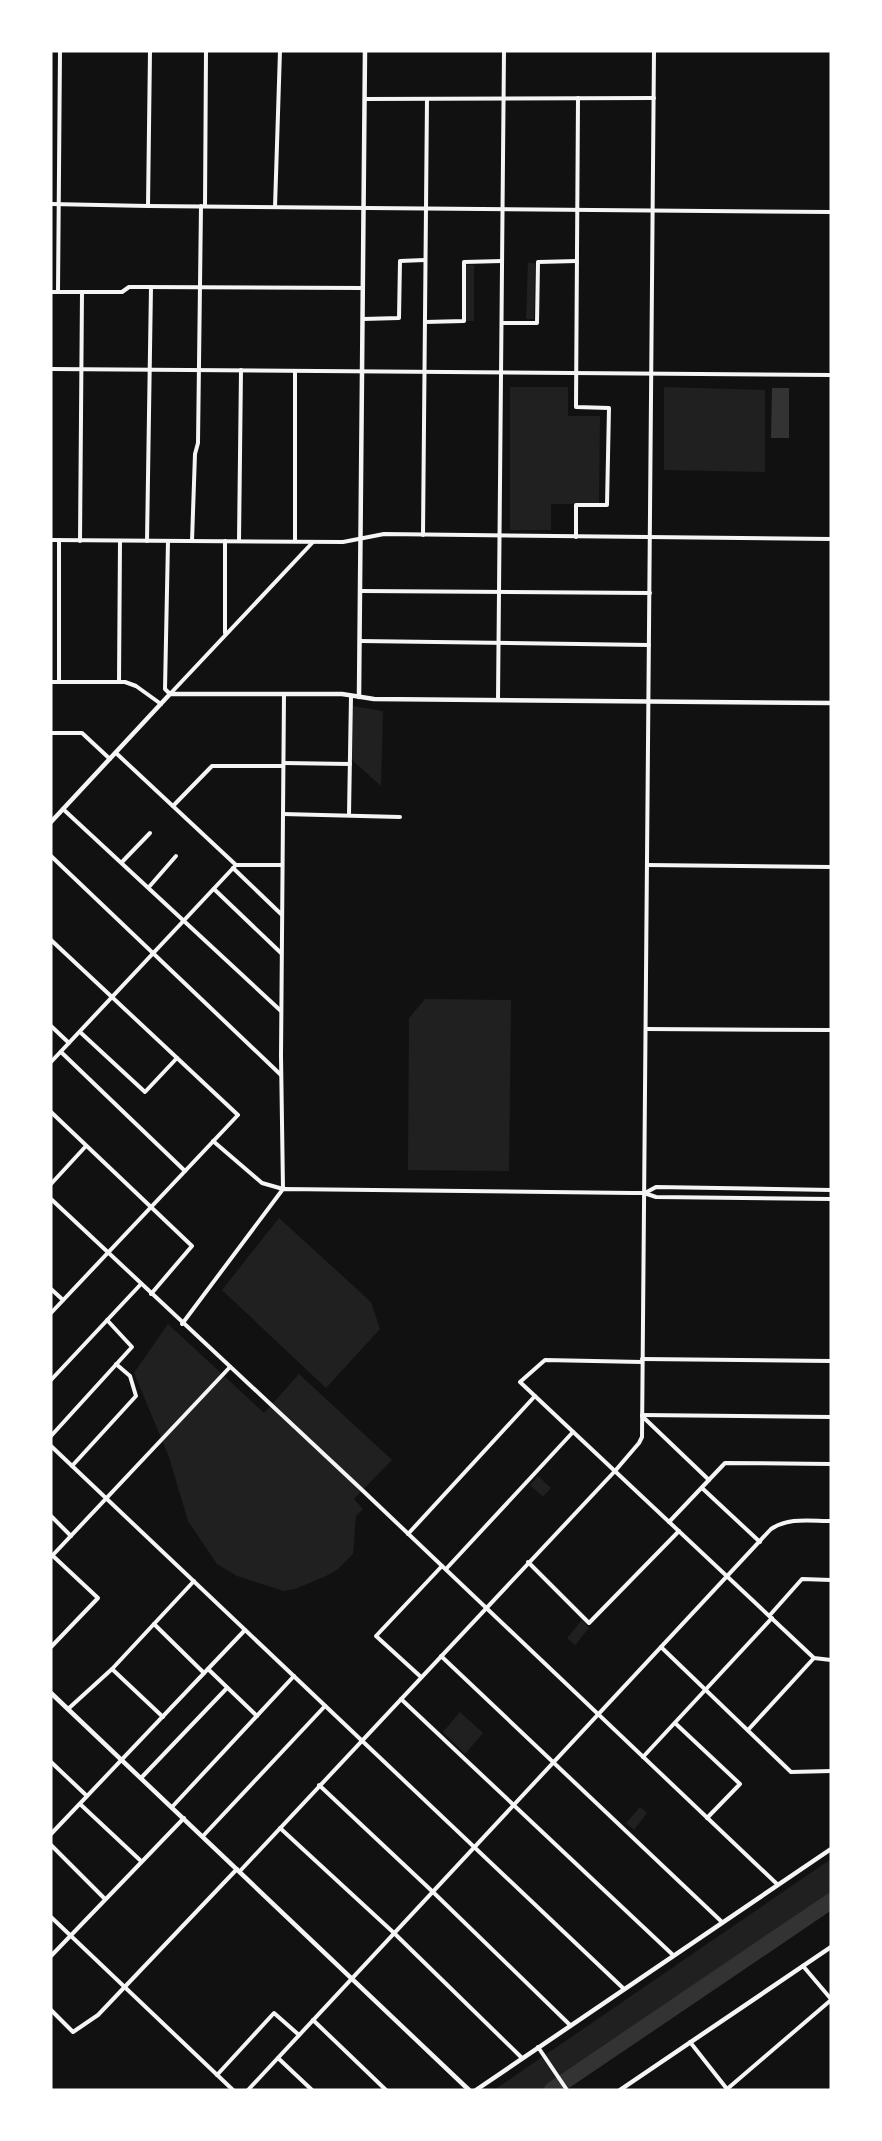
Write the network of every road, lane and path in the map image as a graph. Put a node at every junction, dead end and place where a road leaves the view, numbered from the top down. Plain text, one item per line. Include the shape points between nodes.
1 (60, 51) edge
2 (150, 51) edge
3 (206, 51) edge
4 (280, 51) edge
5 (365, 51) edge
6 (504, 51) edge
7 (654, 51) edge
8 (654, 98) junction
9 (364, 99) junction
10 (427, 99) junction
11 (504, 99) junction
12 (578, 99) junction
13 (51, 204) edge
14 (58, 204) junction
15 (148, 206) junction
16 (203, 206) junction
17 (275, 207) junction
18 (364, 208) junction
19 (426, 208) junction
20 (503, 208) junction
21 (578, 209) junction
22 (652, 210) junction
23 (831, 212) edge
24 (425, 260) junction
25 (502, 261) junction
26 (578, 261) junction
27 (151, 287) junction
28 (200, 288) junction
29 (363, 288) junction
30 (51, 292) edge
31 (58, 292) junction
32 (82, 292) junction
33 (363, 319) junction
34 (425, 322) junction
35 (502, 323) junction
36 (51, 369) edge
37 (82, 369) junction
38 (150, 369) junction
39 (199, 370) junction
40 (241, 370) junction
41 (295, 371) junction
42 (362, 371) junction
43 (424, 372) junction
44 (501, 373) junction
45 (577, 373) junction
46 (651, 374) junction
47 (831, 375) edge
48 (423, 535) junction
49 (500, 536) junction
50 (576, 537) junction
51 (650, 537) junction
52 (361, 538) junction
53 (831, 539) edge
54 (51, 540) edge
55 (59, 540) junction
56 (80, 541) junction
57 (120, 541) junction
58 (147, 541) junction
59 (168, 541) junction
60 (192, 541) junction
61 (225, 541) junction
62 (238, 541) junction
63 (295, 542) junction
64 (313, 542) junction
65 (361, 591) junction
66 (499, 592) junction
67 (650, 593) junction
68 (225, 634) junction
69 (360, 641) junction
70 (499, 643) junction
71 (649, 645) junction
72 (51, 682) edge
73 (59, 682) junction
74 (119, 682) junction
75 (170, 694) junction
76 (284, 694) junction
77 (351, 696) junction
78 (359, 697) junction
79 (498, 700) junction
80 (649, 701) junction
81 (831, 703) edge
82 (161, 704) junction
83 (51, 733) edge
84 (116, 753) junction
85 (110, 759) junction
86 (283, 764) junction
87 (350, 764) junction
88 (173, 806) junction
89 (63, 809) junction
90 (283, 814) junction
91 (349, 815) junction
92 (400, 817) dead end
93 (52, 820) edge
94 (150, 833) dead end
95 (51, 855) edge
96 (176, 856) dead end
97 (122, 862) junction
98 (282, 865) junction
99 (647, 865) junction
100 (234, 866) junction
101 (831, 867) edge
102 (149, 887) junction
103 (214, 889) junction
104 (282, 915) junction
105 (185, 920) junction
106 (51, 940) edge
107 (154, 953) junction
108 (281, 953) junction
109 (112, 997) junction
110 (281, 1011) junction
111 (51, 1026) edge
112 (646, 1029) junction
113 (831, 1030) edge
114 (80, 1032) junction
115 (69, 1043) junction
116 (61, 1052) junction
117 (177, 1058) junction
118 (51, 1062) edge
119 (281, 1076) junction
120 (51, 1112) edge
121 (213, 1141) junction
122 (86, 1146) junction
123 (185, 1171) junction
124 (51, 1185) edge
125 (284, 1189) junction
126 (831, 1190) edge
127 (644, 1193) junction
128 (51, 1199) edge
129 (831, 1199) edge
130 (150, 1208) junction
131 (108, 1253) junction
132 (141, 1284) junction
133 (51, 1289) edge
134 (151, 1294) junction
135 (63, 1300) junction
136 (51, 1313) edge
137 (107, 1320) junction
138 (182, 1324) junction
139 (642, 1360) junction
140 (831, 1361) edge
141 (116, 1364) junction
142 (230, 1367) junction
143 (51, 1380) edge
144 (535, 1396) junction
145 (642, 1415) junction
146 (831, 1417) edge
147 (573, 1432) junction
148 (51, 1436) edge
149 (51, 1446) edge
150 (831, 1464) edge
151 (72, 1466) junction
152 (615, 1471) junction
153 (709, 1480) junction
154 (702, 1488) junction
155 (106, 1498) junction
156 (51, 1516) edge
157 (831, 1521) edge
158 (669, 1522) junction
159 (679, 1532) junction
160 (408, 1534) junction
161 (71, 1536) junction
162 (760, 1542) junction
163 (52, 1557) edge
164 (528, 1562) junction
165 (444, 1568) junction
166 (727, 1577) junction
167 (831, 1580) edge
168 (194, 1581) junction
169 (486, 1608) junction
170 (771, 1617) junction
171 (154, 1624) junction
172 (245, 1630) junction
173 (51, 1647) edge
174 (661, 1647) junction
175 (441, 1656) junction
176 (814, 1658) junction
177 (831, 1660) edge
178 (112, 1669) junction
179 (206, 1671) junction
180 (294, 1676) junction
181 (421, 1677) junction
182 (227, 1688) junction
183 (706, 1689) junction
184 (52, 1696) edge
185 (401, 1699) junction
186 (325, 1706) junction
187 (68, 1709) junction
188 (599, 1715) junction
189 (256, 1716) junction
190 (163, 1717) junction
191 (675, 1723) junction
192 (748, 1730) junction
193 (362, 1741) junction
194 (643, 1757) junction
195 (122, 1760) junction
196 (51, 1762) edge
197 (554, 1763) junction
198 (831, 1771) edge
199 (141, 1778) junction
200 (319, 1785) junction
201 (87, 1796) junction
202 (80, 1804) junction
203 (514, 1806) junction
204 (172, 1807) junction
205 (184, 1818) junction
206 (707, 1818) junction
207 (280, 1828) junction
208 (51, 1834) edge
209 (203, 1836) junction
210 (51, 1845) edge
211 (474, 1848) junction
212 (831, 1849) edge
213 (141, 1862) junction
214 (239, 1870) junction
215 (777, 1884) junction
216 (433, 1892) junction
217 (105, 1899) junction
218 (51, 1917) edge
219 (722, 1922) junction
220 (394, 1933) junction
221 (71, 1936) junction
222 (831, 1947) edge
223 (673, 1955) junction
224 (51, 1956) edge
225 (803, 1966) junction
226 (352, 1978) junction
227 (124, 1987) junction
228 (624, 1989) junction
229 (831, 2000) edge
230 (51, 2010) edge
231 (313, 2020) junction
232 (570, 2025) junction
233 (299, 2035) junction
234 (690, 2042) junction
235 (538, 2047) junction
236 (278, 2058) junction
237 (522, 2058) junction
238 (217, 2075) junction
239 (233, 2090) edge
240 (248, 2090) edge
241 (312, 2090) edge
242 (386, 2090) edge
243 (470, 2090) edge
244 (476, 2090) edge
245 (567, 2090) edge
246 (620, 2090) edge
247 (727, 2090) edge

1 - 14 street
2 - 15 street
3 - 16 street
4 - 17 street
5 - 9 street
6 - 11 street
7 - 8 street
8 - 12 street
8 - 22 street
9 - 10 street
9 - 18 street
10 - 11 street
10 - 19 street
11 - 12 street
11 - 20 street
12 - 21 street
13 - 14 street
14 - 15 street
14 - 31 street
15 - 16 street
16 - 17 street
16 - 28 street
17 - 18 street
18 - 19 street
18 - 29 street
19 - 20 street
19 - 24 street
20 - 21 street
20 - 25 street
21 - 22 street
21 - 26 street
22 - 23 street
22 - 46 street
24 - 33 street via 400,261 399,318
24 - 34 street
25 - 34 street via 464,262 464,321
25 - 35 street
26 - 35 street via 538,262 537,323
26 - 45 street
27 - 28 street
27 - 32 street
27 - 38 street
28 - 29 street
28 - 39 street
29 - 33 street
30 - 31 street
31 - 32 street
32 - 37 street
33 - 42 street
34 - 43 street
35 - 44 street
36 - 37 street
37 - 38 street
37 - 56 street
38 - 39 street
38 - 58 street
39 - 40 street
39 - 60 street
40 - 41 street
40 - 62 street
41 - 42 street
41 - 63 street
42 - 43 street
42 - 52 street
43 - 44 street
43 - 48 street
44 - 45 street
44 - 49 street
45 - 46 street
45 - 50 street via 576,407 609,408 607,505 576,505
46 - 47 street
46 - 51 street
48 - 49 street
48 - 52 street
49 - 50 street
49 - 66 street
50 - 51 street
51 - 53 street
51 - 67 street
52 - 64 street
52 - 65 street
54 - 55 street
55 - 56 street
55 - 73 street
56 - 57 street
57 - 58 street
57 - 74 street
58 - 59 street
59 - 60 street
59 - 75 street via 165,689
60 - 61 street
61 - 62 street
61 - 68 street
62 - 63 street
63 - 64 street
64 - 68 street
65 - 66 street
65 - 69 street
66 - 67 street
66 - 70 street
67 - 71 street
68 - 75 street
69 - 70 street
69 - 78 street
70 - 71 street
70 - 79 street
71 - 80 street
72 - 73 street
73 - 74 street
74 - 82 street via 136,686
75 - 76 street
75 - 82 street
76 - 77 street
76 - 86 street
77 - 78 street
77 - 87 street
78 - 79 street
79 - 80 street
80 - 81 street
80 - 99 street
82 - 84 street
83 - 85 street via 82,733
84 - 85 street
84 - 88 street
85 - 89 street
86 - 87 street
86 - 88 street via 212,766
86 - 90 street
87 - 91 street
88 - 100 street
89 - 93 street
89 - 97 street
90 - 91 street
90 - 98 street
91 - 92 street
94 - 97 street
95 - 107 street
96 - 102 street
97 - 102 street
98 - 100 street
98 - 104 street
99 - 101 street
99 - 112 street
100 - 103 street
100 - 104 street
102 - 105 street
103 - 105 street
103 - 108 street
104 - 108 street
105 - 107 street
105 - 110 street
106 - 109 street
107 - 109 street
107 - 119 street
108 - 110 street
109 - 114 street
109 - 117 street
110 - 119 street
111 - 115 street
112 - 113 street
112 - 127 street
114 - 115 street
114 - 117 street via 145,1092
115 - 116 street
116 - 118 street
116 - 123 street
117 - 121 street via 238,1115
119 - 125 street
120 - 122 street
121 - 123 street
121 - 125 street via 262,1184
122 - 124 street
122 - 130 street
123 - 130 street
125 - 127 street
125 - 138 street
126 - 127 street via 656,1187
127 - 129 street via 656,1197
127 - 139 street
128 - 131 street
130 - 131 street
130 - 134 street via 192,1246
131 - 132 street
131 - 135 street
132 - 134 street
132 - 137 street
133 - 135 street
134 - 138 street
135 - 136 street
137 - 141 street via 132,1347
137 - 143 street
138 - 142 street
139 - 140 street
139 - 144 street via 545,1360 520,1382
139 - 145 street
141 - 148 street
141 - 151 street via 130,1376 136,1396
142 - 155 street
142 - 160 street
144 - 147 street
144 - 160 street
145 - 146 street
145 - 152 street via 642,1437
145 - 153 street
147 - 152 street
147 - 165 street
149 - 151 street
150 - 153 street via 725,1463
151 - 155 street
152 - 158 street
152 - 164 street
153 - 154 street
154 - 158 street
154 - 162 street
155 - 161 street
155 - 168 street
156 - 161 street
157 - 162 street via 781,1523
158 - 159 street
159 - 164 street via 589,1623
159 - 166 street
160 - 165 street
161 - 163 street
162 - 166 street
163 - 173 street via 98,1598
164 - 169 street
165 - 169 street
165 - 181 street via 376,1636
166 - 170 street
166 - 174 street
167 - 170 street via 802,1580
168 - 171 street
168 - 172 street
169 - 175 street
169 - 188 street
170 - 176 street
170 - 183 street
171 - 178 street
171 - 179 street
172 - 179 street
172 - 180 street
174 - 183 street
174 - 188 street
175 - 181 street
175 - 197 street
176 - 177 street
176 - 192 street
178 - 187 street
178 - 190 street
179 - 182 street
179 - 190 street
180 - 186 street
180 - 189 street
181 - 185 street
182 - 189 street
182 - 199 street
183 - 191 street
183 - 192 street
184 - 187 street
185 - 193 street
185 - 203 street
186 - 193 street
186 - 209 street
187 - 195 street
188 - 194 street
188 - 197 street
189 - 204 street
190 - 195 street
191 - 194 street
191 - 206 street via 740,1784
192 - 198 street via 791,1772
193 - 200 street
193 - 211 street
194 - 206 street
195 - 199 street
195 - 201 street
196 - 201 street
197 - 203 street
197 - 219 street
199 - 204 street
200 - 207 street
200 - 216 street
201 - 202 street
202 - 208 street
202 - 213 street
203 - 211 street
203 - 223 street
204 - 205 street
205 - 209 street
205 - 213 street
206 - 215 street
207 - 214 street
207 - 220 street
209 - 214 street
210 - 217 street
211 - 216 street
211 - 228 street
212 - 215 street
213 - 217 street
214 - 226 street
214 - 227 street
215 - 219 street
216 - 220 street
216 - 232 street
217 - 221 street
218 - 221 street
219 - 223 street
220 - 226 street
220 - 237 street
221 - 224 street
221 - 227 street
222 - 225 street
223 - 228 street
225 - 229 street
225 - 234 street
226 - 231 street
226 - 243 street
227 - 230 street via 98,2015 73,2032
227 - 238 street
228 - 232 street
229 - 247 street
231 - 233 street
231 - 242 street
232 - 235 street
233 - 236 street
233 - 238 street via 274,2013
234 - 246 street
234 - 247 street
235 - 237 street
235 - 245 street
236 - 240 street
236 - 241 street
237 - 244 street
238 - 239 street

